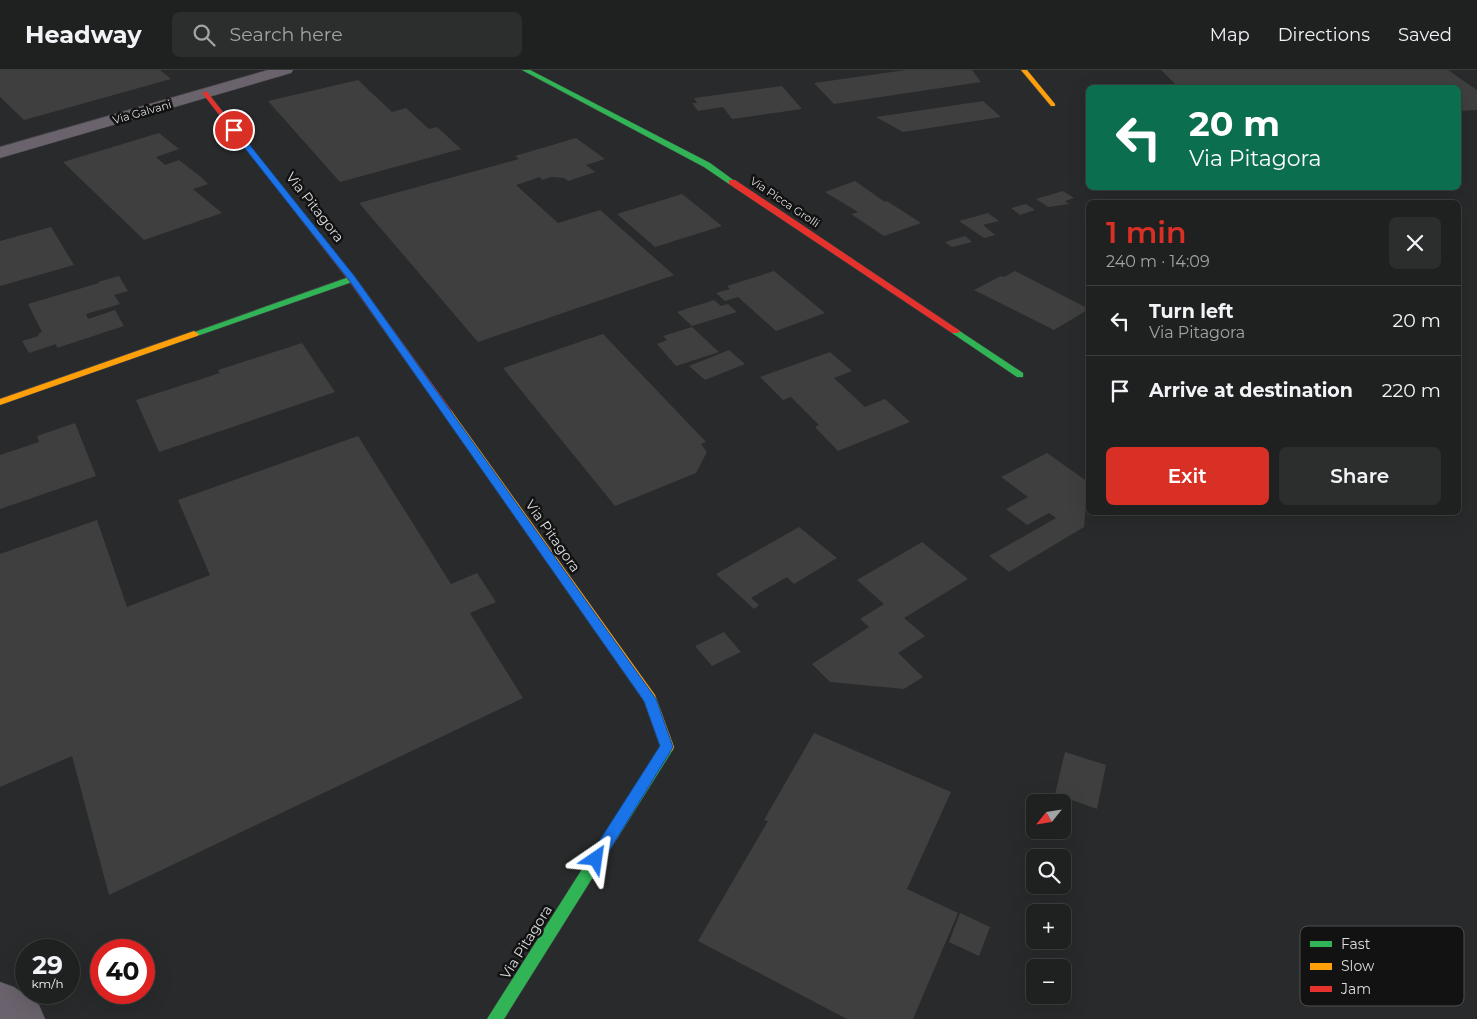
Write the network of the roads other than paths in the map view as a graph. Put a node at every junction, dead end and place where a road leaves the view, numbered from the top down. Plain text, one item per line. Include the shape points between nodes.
1 (285, 70) edge
2 (525, 70) edge
3 (1024, 70) edge
4 (205, 93) junction
5 (1053, 105) dead end
6 (0, 153) edge
7 (352, 278) junction
8 (1020, 375) dead end
9 (0, 402) edge
10 (0, 1001) edge
11 (26, 1019) edge
12 (495, 1019) edge

1 - 4 street, Via Galvani
2 - 8 street, Via Picca Grolli via 707,164
3 - 5 street
4 - 6 street, Via Galvani
4 - 7 street, Via Pitagora
7 - 9 street
7 - 12 street, Via Pitagora via 650,699 667,747
10 - 11 street

